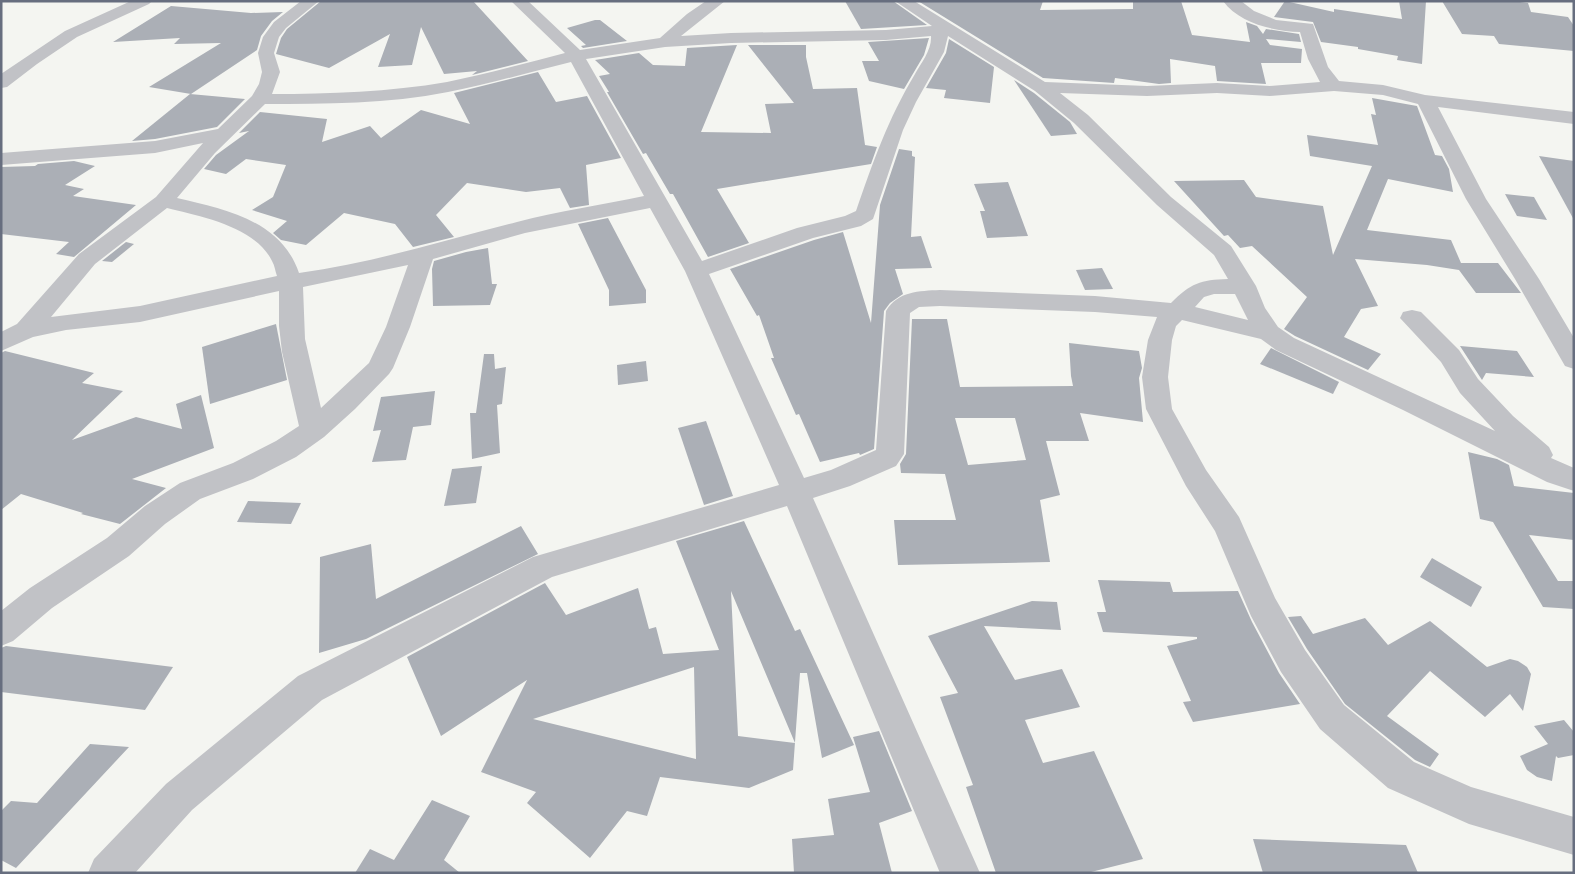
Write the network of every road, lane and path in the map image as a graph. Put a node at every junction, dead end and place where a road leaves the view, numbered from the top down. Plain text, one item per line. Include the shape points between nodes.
1 (144, 1) edge
2 (311, 1) edge
3 (519, 1) edge
4 (717, 1) edge
5 (903, 1) edge
6 (1231, 1) edge
7 (943, 30) junction
8 (665, 42) junction
9 (576, 56) junction
10 (1, 83) edge
11 (1041, 86) junction
12 (1334, 86) junction
13 (260, 99) junction
14 (1425, 100) junction
15 (1574, 118) edge
16 (225, 133) junction
17 (1, 159) edge
18 (657, 200) junction
19 (164, 201) junction
20 (423, 255) junction
21 (696, 271) junction
22 (290, 281) junction
23 (1244, 286) junction
24 (1178, 311) junction
25 (1412, 318) dead end
26 (26, 330) junction
27 (1269, 333) junction
28 (1, 343) edge
29 (1574, 360) edge
30 (314, 430) junction
31 (1565, 477) edge
32 (796, 492) junction
33 (1, 631) edge
34 (1574, 836) edge
35 (108, 873) edge
36 (960, 873) edge

1 - 10 street via 71,34
2 - 13 street via 280,25 271,37 266,53 271,72
3 - 9 street
4 - 8 street
5 - 7 street
6 - 12 street via 1265,23 1306,27 1323,76
7 - 8 street via 886,36
7 - 11 street
7 - 21 street via 936,52 894,130 866,214 853,221 805,233
8 - 9 street
9 - 13 street via 447,87 397,94 340,99
9 - 18 street
11 - 12 street via 1148,91 1217,88 1270,91
11 - 23 street via 1223,251
12 - 14 street via 1383,90
13 - 16 street
14 - 15 street
14 - 29 street via 1476,199
16 - 17 street via 155,147
16 - 19 street
18 - 20 street via 522,227
18 - 21 street
19 - 22 street via 242,223 261,235 284,261
19 - 26 street via 87,259
20 - 22 street
20 - 30 street via 380,368
21 - 32 street
22 - 26 street via 140,314
22 - 30 street via 291,328
23 - 24 street via 1212,287 1196,292
23 - 27 street via 1253,309
24 - 27 street
24 - 32 street via 970,298 906,302 898,311 890,454 876,464
24 - 34 street via 1166,323 1160,340 1155,377 1159,409 1196,478 1228,526 1262,606 1293,661 1332,717 1401,775 1469,805
25 - 31 street via 1450,356 1469,386 1503,423
26 - 28 street
27 - 31 street via 1285,344
30 - 33 street via 243,471 190,491 155,515 118,547 41,598
32 - 35 street via 544,566 310,688 179,797
32 - 36 street

